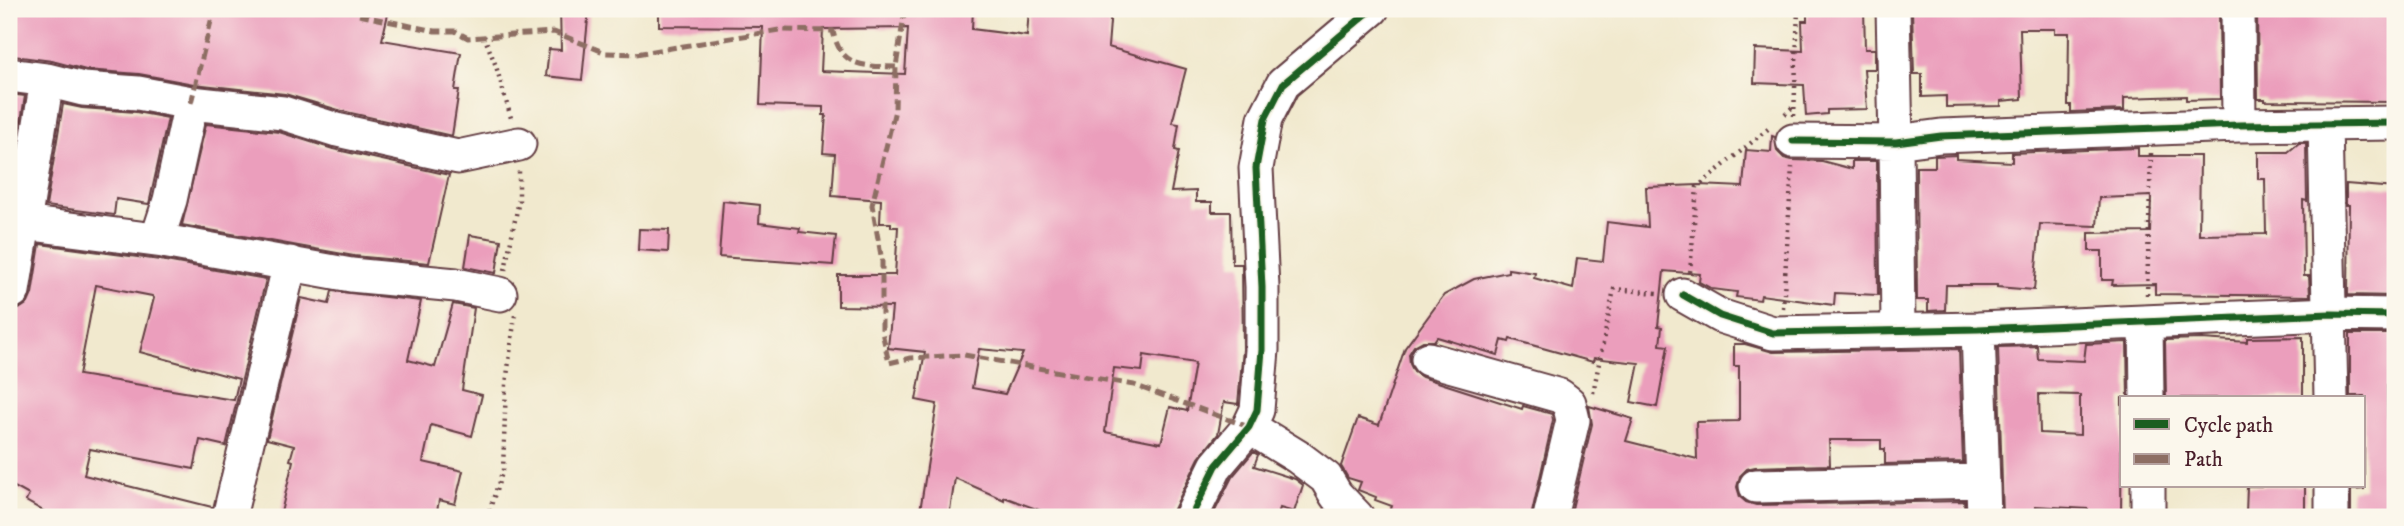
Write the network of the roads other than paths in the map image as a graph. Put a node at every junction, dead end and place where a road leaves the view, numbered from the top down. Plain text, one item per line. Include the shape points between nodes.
1 (1372, 9) edge
2 (1892, 9) edge
3 (2238, 9) edge
4 (9, 75) edge
5 (47, 80) junction
6 (191, 103) junction
7 (2395, 123) edge
8 (2325, 124) junction
9 (2239, 125) junction
10 (1780, 130) road end
11 (1896, 142) junction
12 (519, 144) dead end
13 (16, 223) edge
14 (157, 240) junction
15 (290, 263) junction
16 (500, 295) dead end
17 (1683, 295) road end
18 (10, 299) edge
19 (2330, 314) junction
20 (2395, 315) edge
21 (2146, 322) junction
22 (1978, 329) junction
23 (1898, 331) junction
24 (1428, 359) dead end
25 (2147, 396) edge
26 (2331, 396) edge
27 (1249, 427) junction
28 (1983, 481) junction
29 (1756, 485) dead end
30 (2148, 488) edge
31 (2332, 488) edge
32 (229, 517) edge
33 (1191, 517) edge
34 (1357, 517) edge
35 (1550, 517) edge
36 (1984, 517) edge
37 (2148, 517) edge
38 (2332, 517) edge

1 - 27 street via 1283,84 1265,119 1256,168 1261,382
2 - 11 street
3 - 9 street
4 - 5 street
5 - 6 street
5 - 13 street
6 - 12 street via 283,113 458,157
6 - 14 street
7 - 8 street
8 - 9 street
8 - 19 street
9 - 11 street via 1941,136
10 - 11 street
11 - 23 street
13 - 14 street
13 - 18 street
14 - 15 street
15 - 16 street
15 - 32 street
17 - 23 street via 1720,316 1773,333
19 - 20 street
19 - 21 street
19 - 26 street
21 - 22 street
21 - 25 street
22 - 23 street
22 - 28 street
24 - 35 street via 1560,396 1569,403 1573,421
27 - 33 street via 1216,466
27 - 34 street via 1326,478
28 - 29 street
28 - 36 street
30 - 37 street
31 - 38 street

